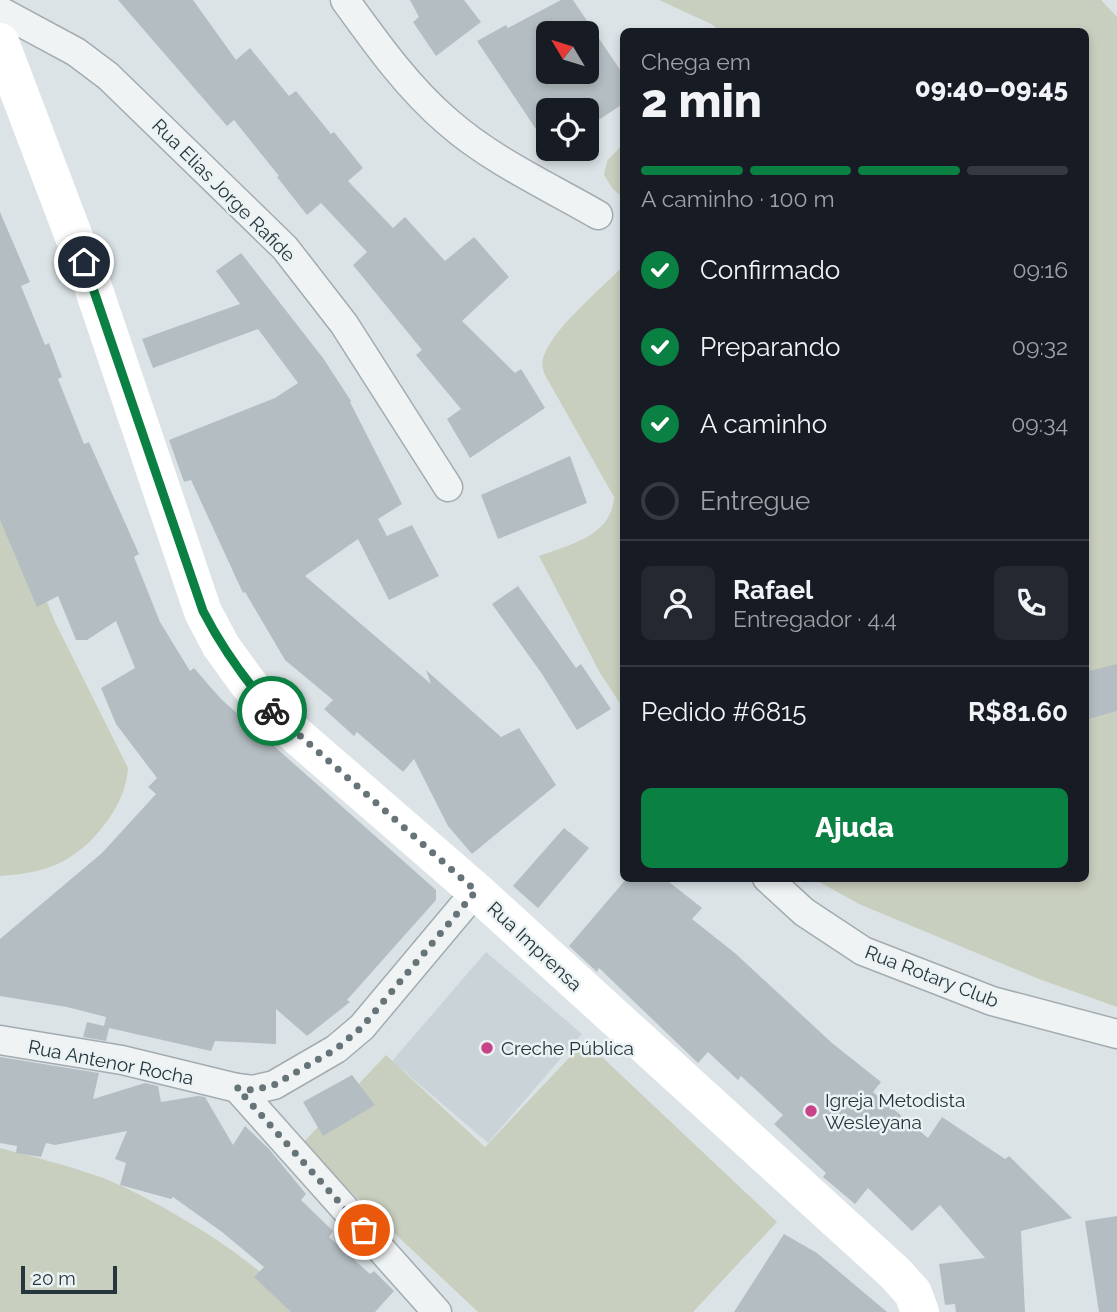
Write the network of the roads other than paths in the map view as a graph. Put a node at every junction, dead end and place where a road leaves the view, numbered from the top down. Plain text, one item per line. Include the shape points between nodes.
1 (345, 0) edge
2 (0, 11) edge
3 (0, 43) edge
4 (598, 215) dead end
5 (448, 486) dead end
6 (771, 882) edge
7 (476, 891) junction
8 (1117, 1034) edge
9 (0, 1040) edge
10 (237, 1088) junction
11 (437, 1312) edge
12 (920, 1312) edge

1 - 4 street via 377,45 449,124
2 - 5 street, Rua Elias Jorge Rafide via 108,75 285,248 344,324
3 - 7 street, Rua Imprensa via 93,287 193,586 221,646 280,721
6 - 8 street, Rua Rotary Club via 804,912 863,951 992,1001
7 - 10 street, Rua Antenor Rocha via 362,1027 336,1049 274,1085
7 - 12 street, Rua Imprensa via 895,1273 914,1293
9 - 10 street, Rua Antenor Rocha via 122,1060
10 - 11 street

